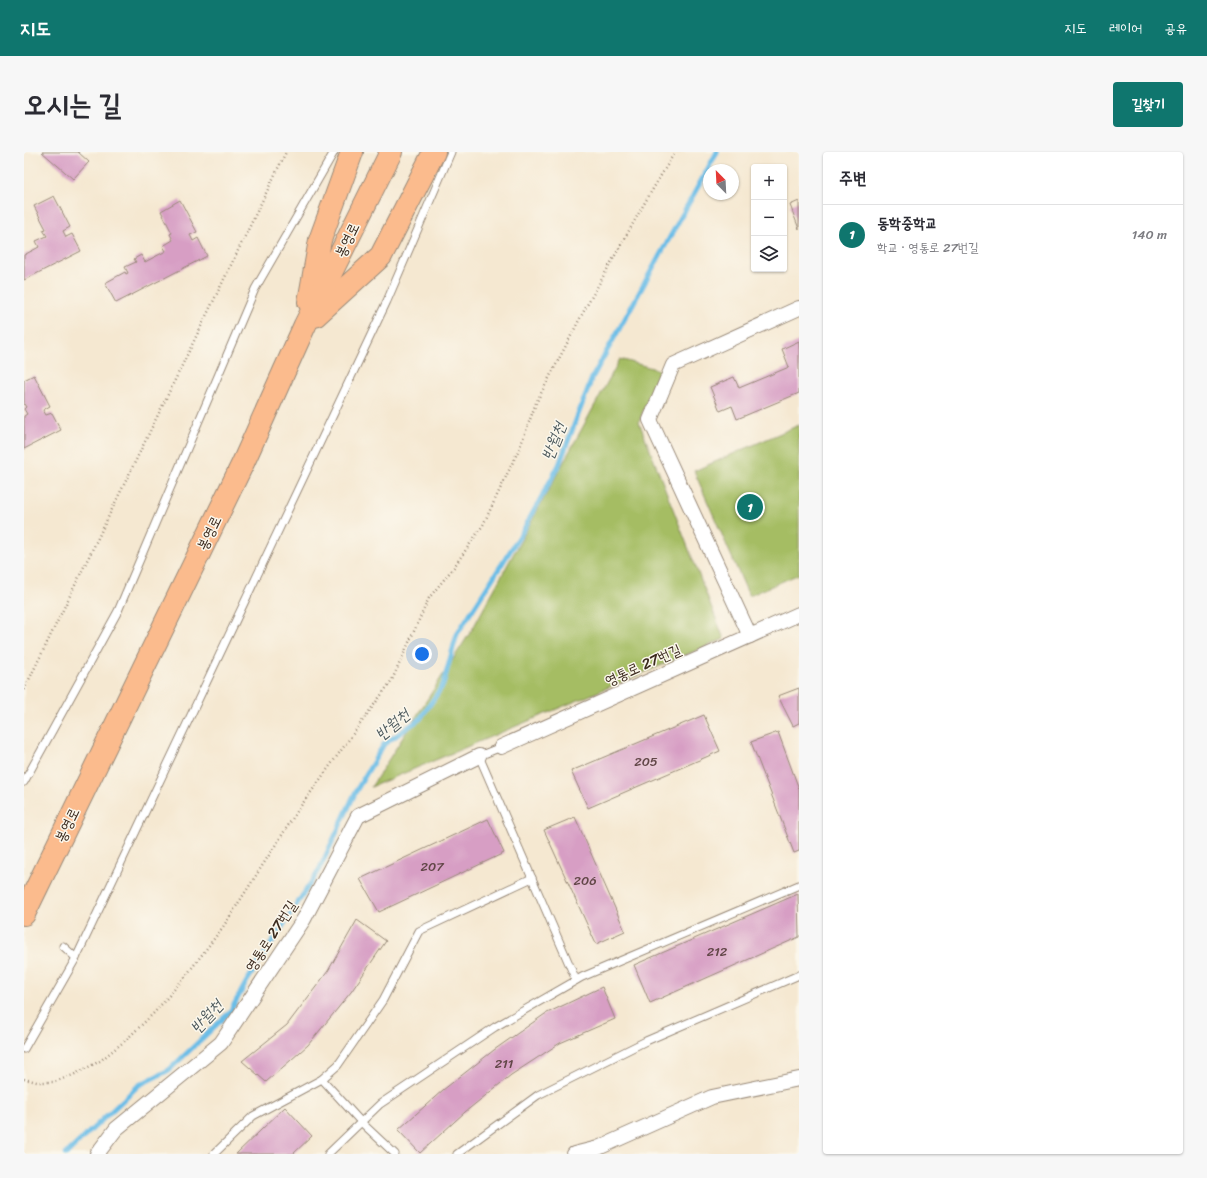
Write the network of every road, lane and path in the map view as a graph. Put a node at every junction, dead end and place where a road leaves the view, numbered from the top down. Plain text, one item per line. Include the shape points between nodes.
1 (286, 152) edge
2 (334, 152) edge
3 (352, 152) edge
4 (391, 152) edge
5 (434, 152) edge
6 (451, 152) edge
7 (675, 152) edge
8 (799, 308) edge
9 (305, 325) junction
10 (799, 614) edge
11 (750, 636) junction
12 (24, 690) edge
13 (502, 747) joint
14 (480, 756) junction
15 (24, 782) edge
16 (532, 878) junction
17 (799, 885) edge
18 (24, 914) edge
19 (64, 946) dead end
20 (76, 958) junction
21 (799, 975) edge
22 (576, 980) junction
23 (24, 1049) edge
24 (24, 1079) edge
25 (322, 1079) junction
26 (799, 1079) edge
27 (361, 1122) junction
28 (97, 1154) edge
29 (214, 1154) edge
30 (328, 1154) edge
31 (395, 1154) edge
32 (457, 1154) edge
33 (574, 1154) edge

1 - 12 path
2 - 15 lane via 255,289 118,611
3 - 9 highway via 320,240
4 - 9 highway, 봉영로
5 - 9 highway via 381,256
6 - 20 lane via 384,308
7 - 24 path via 615,254 536,403 520,447 483,525 429,598 392,680 298,810 223,927 154,1013 100,1062 54,1082
8 - 11 street via 673,365 650,420
9 - 18 highway, 봉영로 via 243,463
10 - 11 street, 영통로 27번길
11 - 13 street, 영통로 27번길
13 - 14 lane
14 - 16 lane
14 - 28 street, 영통로 27번길 via 358,816 304,919 221,1043 116,1129
16 - 22 lane
16 - 25 lane via 419,931 383,1000 338,1065
17 - 22 lane
19 - 20 lane
20 - 23 lane
21 - 32 lane via 646,1041 538,1095
22 - 27 lane via 495,1027 380,1104
25 - 27 lane
25 - 29 lane via 253,1116
26 - 33 street via 712,1097 598,1148
27 - 30 lane
27 - 31 lane

